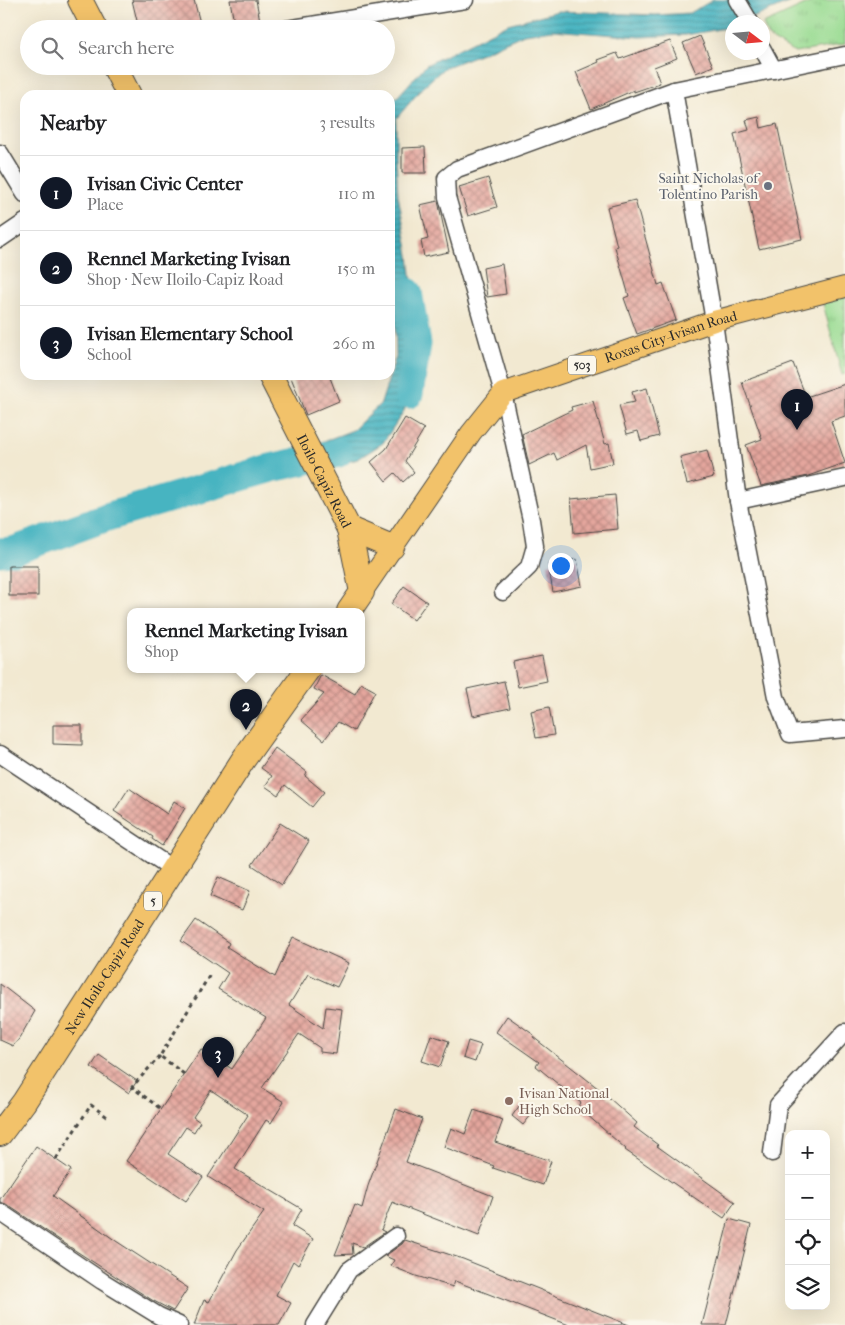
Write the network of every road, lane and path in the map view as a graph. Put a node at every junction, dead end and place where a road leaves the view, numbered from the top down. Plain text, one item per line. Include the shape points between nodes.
1 (80, 0) edge
2 (466, 0) edge
3 (737, 0) edge
4 (400, 5) edge
5 (746, 15) edge
6 (90, 20) edge
7 (329, 20) edge
8 (845, 55) edge
9 (769, 60) edge
10 (774, 70) junction
11 (119, 75) edge
12 (126, 90) edge
13 (674, 90) junction
14 (0, 152) edge
15 (20, 186) edge
16 (20, 225) edge
17 (0, 239) edge
18 (845, 287) edge
19 (714, 321) junction
20 (272, 380) edge
21 (503, 393) junction
22 (845, 478) edge
23 (738, 501) junction
24 (349, 529) junction
25 (392, 547) junction
26 (362, 592) junction
27 (503, 592) dead end
28 (351, 608) edge
29 (305, 673) edge
30 (845, 729) edge
31 (0, 754) edge
32 (173, 869) junction
33 (211, 973) dead end
34 (845, 1032) edge
35 (160, 1056) junction
36 (184, 1074) dead end
37 (161, 1109) dead end
38 (110, 1119) dead end
39 (0, 1134) edge
40 (772, 1153) dead end
41 (56, 1159) dead end
42 (0, 1212) edge
43 (396, 1236) dead end
44 (179, 1325) edge
45 (316, 1325) edge

1 - 6 highway
2 - 4 street
3 - 5 street
4 - 7 street
8 - 10 street
9 - 10 street
10 - 13 street
11 - 12 highway
13 - 19 street
13 - 21 street via 457,169 446,178 446,197
14 - 15 street
16 - 17 street
18 - 19 main road, Roxas City-Ivisan Road / 503
19 - 21 main road, Roxas City-Ivisan Road / 503
19 - 23 street
20 - 24 highway, Iloilo-Capiz Road
21 - 25 main road via 471,433
21 - 27 street via 535,546 528,567
22 - 23 street
23 - 30 street via 776,697 790,734
24 - 25 highway
24 - 26 highway, Iloilo-Capiz Road
25 - 26 main road
26 - 28 highway
29 - 32 highway, New Iloilo-Capiz Road / 5 via 243,760
31 - 32 street
32 - 39 highway, New Iloilo-Capiz Road / 5 via 24,1102
33 - 35 path
34 - 40 street via 778,1105
35 - 36 path
35 - 37 path via 132,1087
38 - 41 path via 91,1105
42 - 44 street via 110,1286
43 - 45 street via 349,1270

